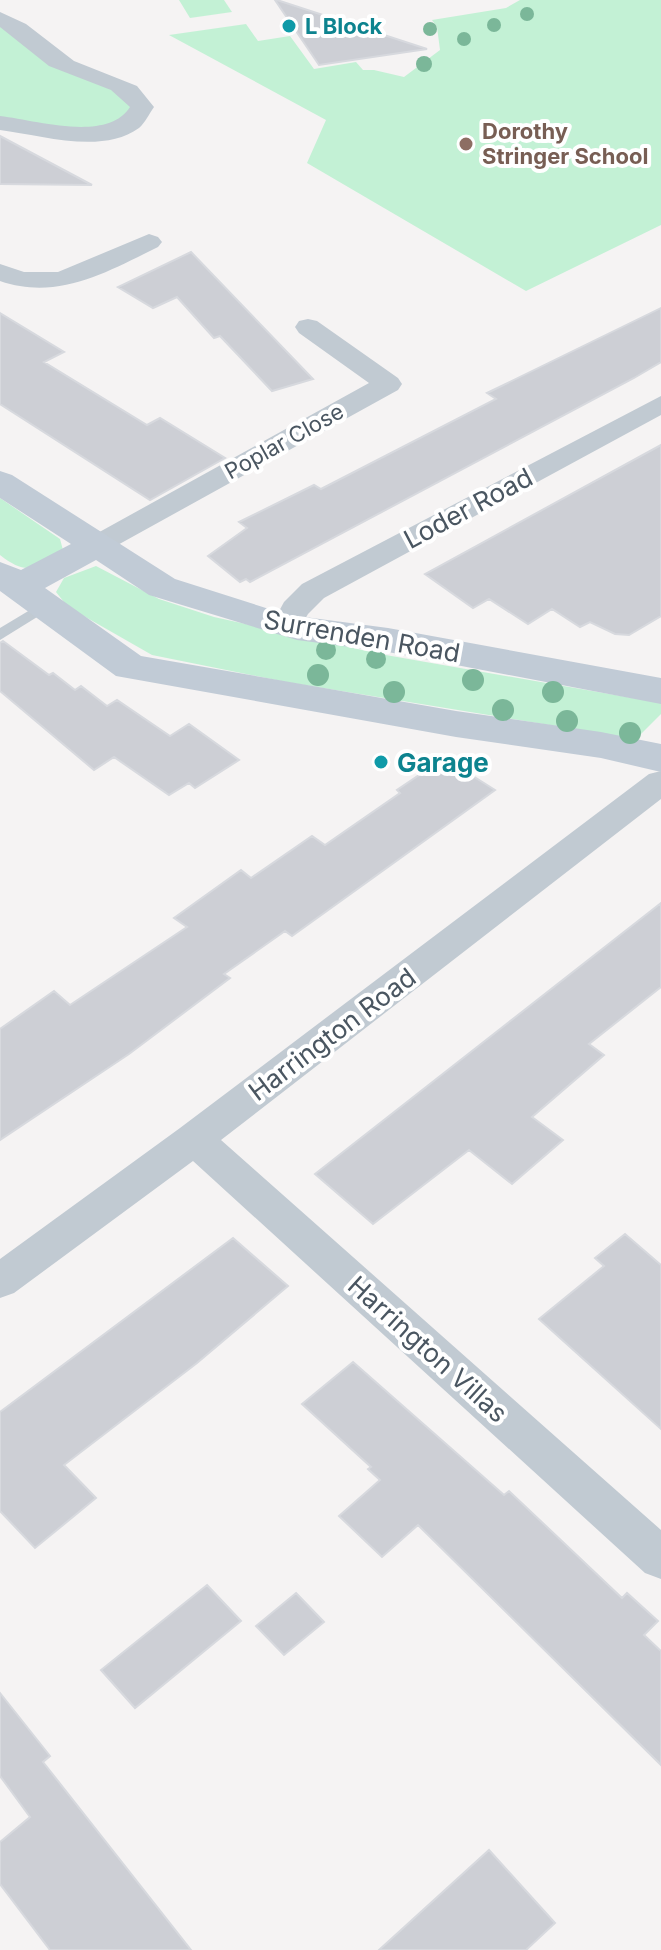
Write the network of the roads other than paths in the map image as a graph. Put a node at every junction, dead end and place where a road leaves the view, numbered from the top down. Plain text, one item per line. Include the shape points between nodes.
1 (0, 19) edge
2 (0, 123) edge
3 (149, 242) dead end
4 (89, 245) dead end
5 (111, 259) junction
6 (0, 272) edge
7 (308, 327) dead end
8 (661, 404) edge
9 (0, 482) edge
10 (95, 546) junction
11 (21, 589) edge
12 (286, 626) junction
13 (0, 635) edge
14 (661, 691) edge
15 (661, 758) edge
16 (661, 782) edge
17 (194, 1139) junction
18 (0, 1281) edge
19 (661, 1558) edge

1 - 2 street via 16,25 67,67 131,92 142,107 121,128 95,134
3 - 5 street
4 - 5 street
5 - 6 street via 58,282 20,281
7 - 10 street, Poplar Close via 388,384
8 - 12 street, Loder Road via 313,591
9 - 10 street, Surrenden Road
10 - 11 street
10 - 12 street, Surrenden Road via 162,587
11 - 13 lane
11 - 15 street via 130,667
12 - 14 street, Surrenden Road
16 - 17 street, Harrington Road
17 - 18 street, Harrington Road
17 - 19 street, Harrington Villas

